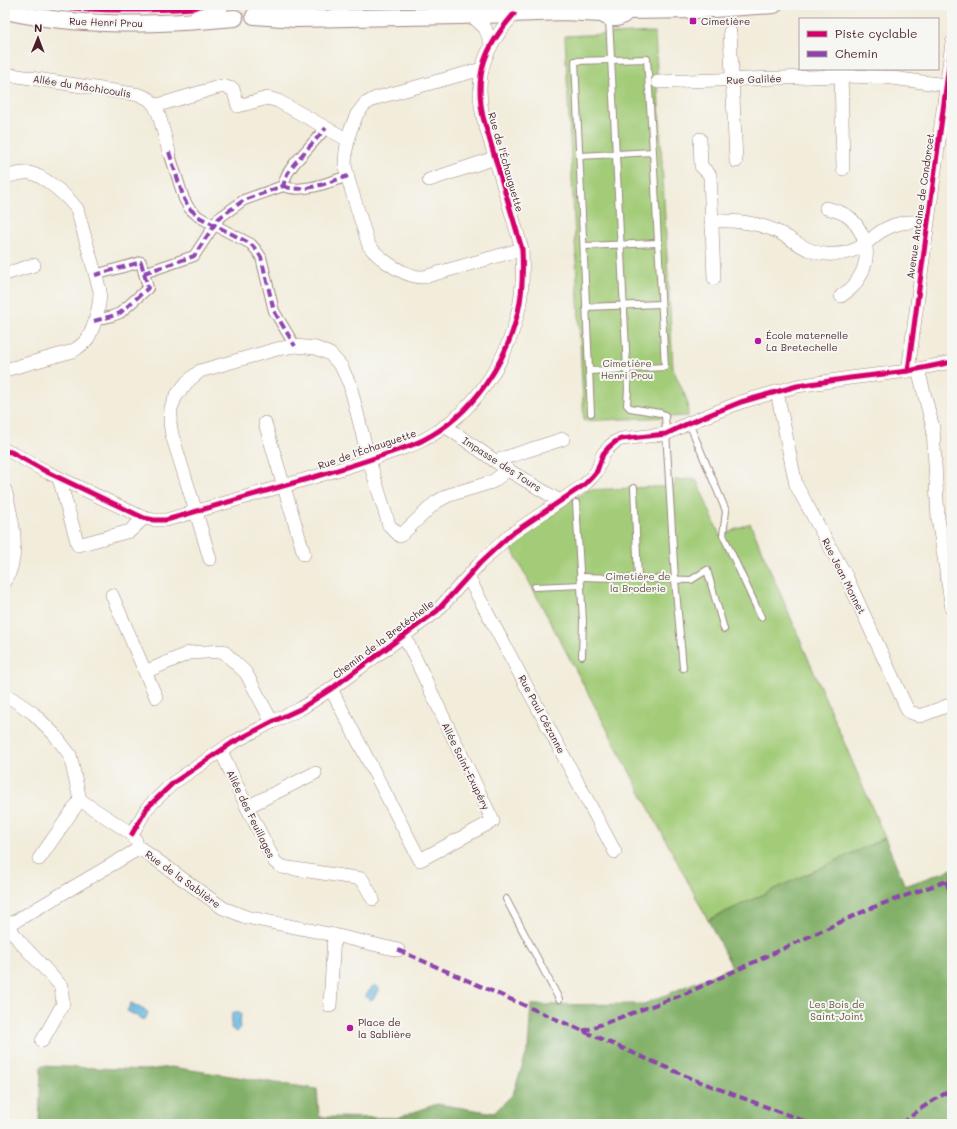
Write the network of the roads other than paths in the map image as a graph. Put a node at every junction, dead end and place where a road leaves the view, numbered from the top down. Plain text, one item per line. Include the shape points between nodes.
1 (221, 5) edge
2 (277, 5) edge
3 (489, 5) edge
4 (774, 5) edge
5 (629, 8) edge
6 (256, 10) edge
7 (509, 10) edge
8 (5, 11) edge
9 (232, 11) edge
10 (602, 12) edge
11 (471, 16) junction
12 (183, 22) junction
13 (730, 32) dead end
14 (491, 43) junction
15 (952, 43) edge
16 (611, 60) junction
17 (482, 69) junction
18 (841, 73) edge
19 (5, 74) edge
20 (733, 79) junction
21 (658, 82) dead end
22 (946, 85) junction
23 (155, 106) junction
24 (326, 128) junction
25 (700, 139) dead end
26 (348, 140) junction
27 (168, 152) joint
28 (653, 152) junction
29 (616, 154) junction
30 (580, 156) junction
31 (495, 158) junction
32 (736, 161) dead end
33 (843, 169) dead end
34 (348, 176) junction
35 (5, 177) edge
36 (429, 180) dead end
37 (283, 186) junction
38 (826, 208) dead end
39 (712, 221) junction
40 (927, 222) junction
41 (214, 224) junction
42 (658, 243) junction
43 (866, 244) junction
44 (620, 245) junction
45 (584, 246) junction
46 (522, 249) junction
47 (34, 265) dead end
48 (144, 273) junction
49 (5, 274) edge
50 (95, 276) junction
51 (714, 278) dead end
52 (841, 296) dead end
53 (661, 304) junction
54 (624, 305) junction
55 (586, 306) junction
56 (94, 321) junction
57 (295, 346) junction
58 (952, 362) edge
59 (627, 369) junction
60 (5, 370) edge
61 (913, 370) junction
62 (589, 371) junction
63 (777, 392) junction
64 (591, 413) dead end
65 (265, 423) dead end
66 (689, 423) junction
67 (445, 426) junction
68 (666, 434) junction
69 (563, 439) dead end
70 (5, 451) edge
71 (369, 460) junction
72 (495, 461) junction
73 (508, 470) junction
74 (59, 478) junction
75 (284, 486) junction
76 (634, 488) dead end
77 (5, 490) edge
78 (560, 501) junction
79 (576, 503) dead end
80 (196, 512) junction
81 (144, 518) junction
82 (304, 554) dead end
83 (210, 559) dead end
84 (468, 577) junction
85 (580, 578) junction
86 (638, 578) junction
87 (675, 580) junction
88 (5, 582) edge
89 (580, 585) junction
90 (535, 587) dead end
91 (112, 595) dead end
92 (952, 609) edge
93 (761, 617) dead end
94 (724, 629) dead end
95 (404, 635) junction
96 (582, 656) dead end
97 (683, 668) dead end
98 (145, 672) junction
99 (331, 689) junction
100 (5, 694) edge
101 (156, 697) dead end
102 (952, 704) edge
103 (272, 722) junction
104 (221, 751) junction
105 (315, 773) dead end
106 (80, 800) junction
107 (247, 807) junction
108 (132, 834) junction
109 (140, 848) junction
110 (615, 852) dead end
111 (39, 859) dead end
112 (373, 899) dead end
113 (506, 899) dead end
114 (6, 924) edge
115 (334, 935) junction
116 (398, 950) dead end
117 (559, 999) dead end
118 (330, 1006) dead end
119 (42, 1040) dead end

1 - 12 street, Rue Henri Prou
2 - 3 street via 331,11 377,11
3 - 7 street
4 - 5 street via 698,10
5 - 10 street via 618,18
6 - 9 street, Rue Henri Prou via 247,20 239,20
6 - 11 street via 296,19
7 - 10 street
7 - 11 street
7 - 14 street, Rue de l'Échauguette via 504,25
8 - 12 street, Rue Henri Prou via 80,22
9 - 12 street, Rue Henri Prou
10 - 16 lane
11 - 14 street via 484,28
13 - 20 street
14 - 17 street, Rue de l'Échauguette
15 - 22 street, Avenue Antoine de Condorcet
16 - 28 lane via 647,59
16 - 29 lane
16 - 30 lane via 575,61
17 - 26 street via 376,98 365,104 357,114
17 - 31 street, Rue de l'Échauguette via 480,100
18 - 20 street, Rue Galilée
18 - 22 street, Rue Galilée
18 - 33 street
19 - 23 street, Allée du Mâchicoulis via 140,95
20 - 21 street, Rue Galilée
20 - 32 street
22 - 40 street, Avenue Antoine de Condorcet
23 - 24 street via 222,86 233,89 238,106 268,98
23 - 27 street
24 - 26 street
24 - 37 street via 294,164
25 - 39 street via 701,166 710,175
26 - 34 street via 345,164
27 - 41 street via 189,208 199,217
28 - 29 lane
28 - 42 lane
29 - 30 lane
29 - 44 lane
30 - 45 lane
31 - 36 street
31 - 46 street, Rue de l'Échauguette
34 - 37 street via 308,188
34 - 46 street via 369,246 376,255 402,272 424,277
35 - 50 street via 31,173 71,201 78,209
37 - 41 street via 244,200 218,218
38 - 43 street via 838,210 850,218 858,227
39 - 43 street via 727,220 763,226 810,251 826,254 844,253
39 - 51 street
40 - 43 street via 910,221 896,224 880,232
40 - 61 street, Avenue Antoine de Condorcet
41 - 48 street via 194,256
41 - 57 street via 251,244 257,251 274,311
42 - 44 lane
42 - 53 lane
43 - 52 street via 867,254 861,276 855,286
44 - 45 lane
44 - 54 lane
45 - 55 lane
46 - 67 street, Rue de l'Échauguette via 522,288 518,312 506,350 490,378 471,403
47 - 49 street
48 - 50 street via 141,262
48 - 56 street via 148,288 120,312
50 - 56 street via 100,301
53 - 54 lane
53 - 59 lane via 664,367
54 - 55 lane
54 - 59 lane
55 - 62 lane
56 - 60 street via 88,338 73,350
57 - 71 street via 316,348 330,354 341,366 350,385
57 - 80 street via 200,371 176,396 171,408 171,429
58 - 61 street, Chemin de la Bretéchelle
59 - 62 lane
59 - 68 lane via 628,407 664,414
61 - 63 street, Chemin de la Bretéchelle via 797,386
61 - 92 street via 933,428 938,518
62 - 64 lane
63 - 66 street, Chemin de la Bretéchelle via 741,402
63 - 102 street, Rue Jean Monnet via 796,485 847,578 908,711 920,716
65 - 75 street
66 - 68 street, Chemin de la Bretéchelle
66 - 93 lane via 726,511 723,535
67 - 71 street, Rue de l'Échauguette via 424,439
67 - 72 street, Impasse des Tours
68 - 78 street, Chemin de la Bretéchelle via 621,439 615,442 603,454 592,477
68 - 87 lane
69 - 72 street
70 - 74 street, Rue de l'Échauguette
71 - 73 street via 389,525 400,536 436,502 449,495 492,482
71 - 75 street, Rue de l'Échauguette
72 - 73 street, Impasse des Tours
73 - 78 street, Impasse des Tours
74 - 81 street, Rue de l'Échauguette
74 - 81 street via 78,545 130,531
75 - 80 street, Rue de l'Échauguette
75 - 82 street
76 - 86 lane
77 - 88 street via 15,545 13,562
78 - 84 street, Chemin de la Bretéchelle via 510,535
79 - 85 lane
80 - 81 street, Rue de l'Échauguette via 166,520
80 - 83 street
84 - 95 street, Chemin de la Bretéchelle via 437,611
84 - 110 street, Rue Paul Cézanne
85 - 86 lane
85 - 89 lane
86 - 87 lane
87 - 94 lane via 691,580 707,570
87 - 97 lane
89 - 90 lane
89 - 96 lane
91 - 98 street
95 - 99 street, Chemin de la Bretéchelle
95 - 99 street, Allée Saint-Exupéry via 493,821 420,860
98 - 101 street
98 - 103 street via 188,653 223,651 246,673
99 - 103 street, Chemin de la Bretéchelle via 300,709
100 - 106 street via 33,713 70,755
103 - 104 street, Chemin de la Bretéchelle
104 - 107 street, Allée des Feuillages
104 - 108 street, Chemin de la Bretéchelle via 173,783 147,808
105 - 107 street
106 - 108 street
106 - 111 street
107 - 112 street, Allée des Feuillages via 275,862 282,867 362,879
108 - 109 street
109 - 114 street, Rue de la Sablière via 14,922
109 - 115 street, Rue de la Sablière via 223,908 246,916
113 - 117 lane
114 - 119 street via 61,986 62,1004
115 - 116 street, Rue de la Sablière
115 - 118 street

